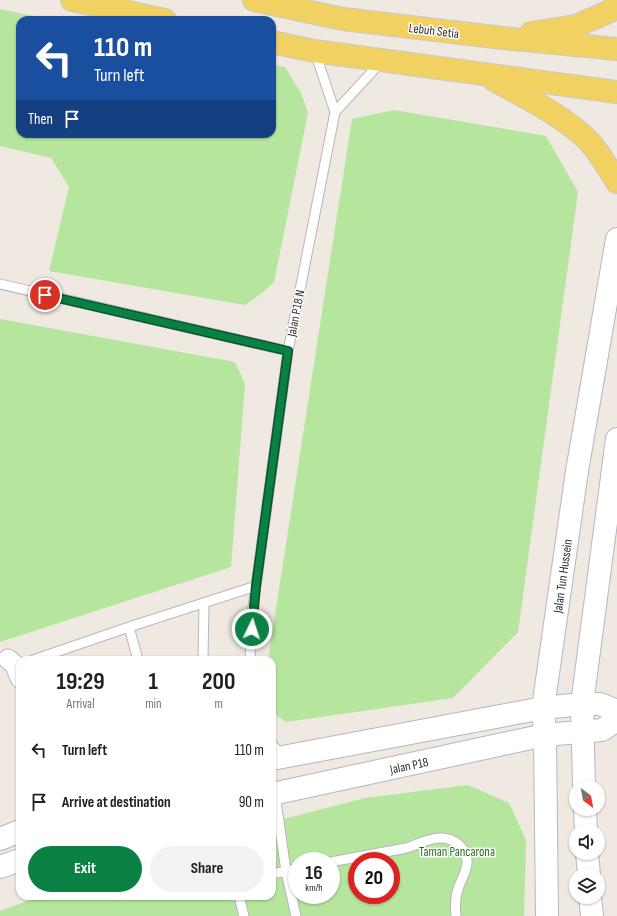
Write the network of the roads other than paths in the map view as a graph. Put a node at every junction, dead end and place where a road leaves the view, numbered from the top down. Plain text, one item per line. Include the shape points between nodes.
1 (72, 0) edge
2 (254, 0) edge
3 (617, 7) edge
4 (146, 16) edge
5 (502, 38) junction
6 (276, 43) edge
7 (617, 50) edge
8 (314, 51) junction
9 (382, 60) junction
10 (485, 74) junction
11 (617, 92) edge
12 (335, 112) junction
13 (617, 182) edge
14 (617, 239) edge
15 (0, 284) edge
16 (288, 351) junction
17 (617, 440) edge
18 (256, 586) junction
19 (204, 603) junction
20 (129, 627) junction
21 (53, 656) edge
22 (137, 656) edge
23 (203, 656) edge
24 (250, 656) edge
25 (582, 704) junction
26 (543, 708) junction
27 (617, 711) edge
28 (617, 720) edge
29 (582, 731) junction
30 (545, 735) junction
31 (276, 753) edge
32 (584, 780) edge
33 (276, 793) edge
34 (276, 812) edge
35 (16, 833) edge
36 (0, 839) edge
37 (340, 860) edge
38 (16, 861) edge
39 (0, 867) edge
40 (286, 871) junction
41 (276, 873) edge
42 (240, 900) edge
43 (591, 904) edge
44 (244, 916) edge
45 (296, 916) edge
46 (456, 916) edge
47 (547, 916) edge
48 (592, 916) edge

1 - 4 main road
2 - 5 main road, Lebuh Setia via 343,19
3 - 5 main road via 576,26
5 - 7 main road, Lebuh Setia
6 - 8 main road
8 - 9 main road
8 - 12 lane
9 - 10 main road
9 - 12 lane
10 - 11 main road
10 - 13 main road via 580,133 600,155
12 - 16 lane, Jalan P18 N
14 - 26 main road, Jalan Tun Hussein via 577,471
15 - 16 lane
16 - 18 lane, Jalan P18 N
17 - 25 main road
18 - 19 lane
18 - 24 lane, Jalan P18 N
19 - 20 lane
19 - 23 lane
20 - 21 lane
20 - 22 lane
25 - 26 main road
25 - 27 main road via 600,704
25 - 29 main road
26 - 30 main road, Jalan Tun Hussein
26 - 31 main road
28 - 29 main road, Jalan P18 via 602,730
29 - 30 main road, Jalan P18
29 - 32 main road
30 - 33 main road, Jalan P18
30 - 47 main road, Jalan Tun Hussein
34 - 40 lane
35 - 36 main road
37 - 46 lane via 409,847 431,839 452,840 459,844 464,852 467,866 458,888
38 - 39 main road
40 - 41 lane
40 - 45 lane
42 - 44 lane
43 - 48 main road

